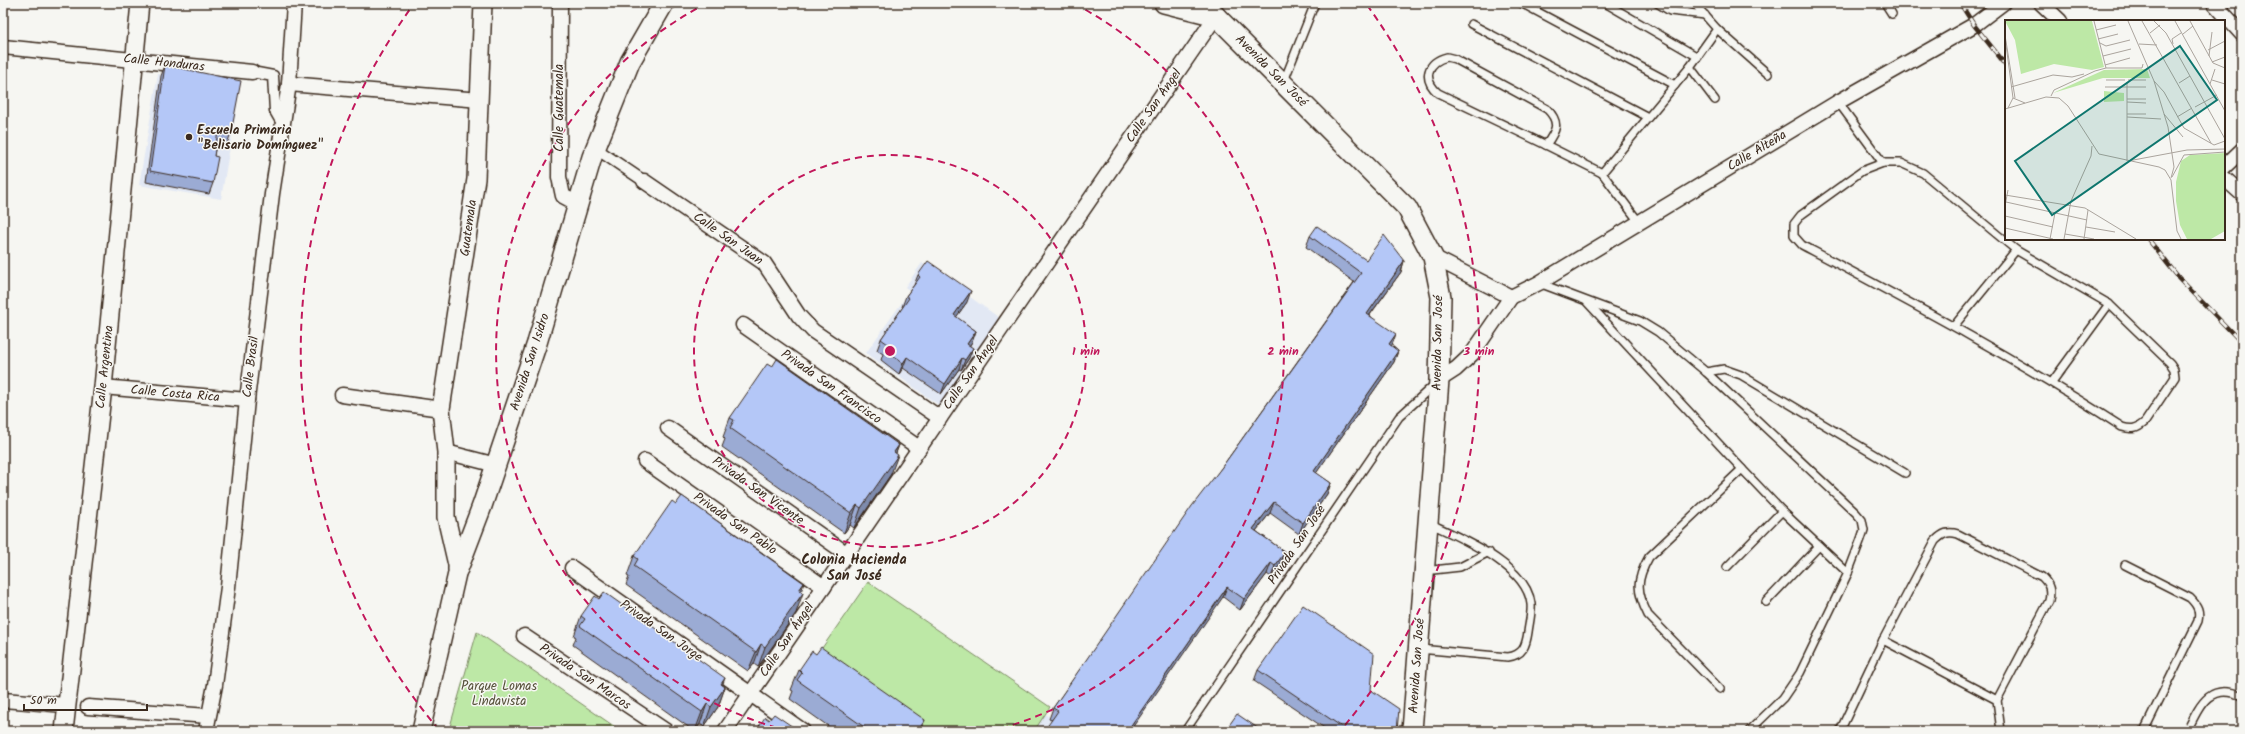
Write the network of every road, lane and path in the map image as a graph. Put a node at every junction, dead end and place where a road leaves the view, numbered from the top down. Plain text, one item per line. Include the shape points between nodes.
1 (140, 3) edge
2 (294, 3) edge
3 (484, 3) edge
4 (560, 3) edge
5 (664, 3) edge
6 (1164, 3) edge
7 (1315, 3) edge
8 (1522, 3) edge
9 (1605, 3) edge
10 (1657, 3) edge
11 (1694, 3) edge
12 (1885, 3) edge
13 (2003, 3) edge
14 (2041, 3) edge
15 (2214, 3) edge
16 (1210, 10) edge
17 (1892, 14) dead end
18 (1705, 15) junction
19 (2059, 20) edge
20 (1470, 24) dead end
21 (1717, 29) junction
22 (2242, 34) edge
23 (3, 47) edge
24 (1698, 57) junction
25 (134, 61) junction
26 (1690, 67) junction
27 (252, 72) joint
28 (1768, 74) dead end
29 (1283, 83) junction
30 (289, 84) junction
31 (1676, 84) junction
32 (480, 100) junction
33 (1715, 100) dead end
34 (1838, 102) junction
35 (1648, 117) junction
36 (284, 125) junction
37 (1546, 145) junction
38 (595, 148) junction
39 (2242, 150) edge
40 (1882, 163) junction
41 (2225, 166) edge
42 (1602, 173) junction
43 (2225, 179) edge
44 (644, 181) joint
45 (2242, 194) edge
46 (578, 204) junction
47 (1639, 222) junction
48 (2016, 250) junction
49 (1433, 257) junction
50 (1539, 283) junction
51 (1511, 297) junction
52 (1585, 300) junction
53 (2109, 304) junction
54 (743, 325) dead end
55 (1954, 326) junction
56 (1706, 372) junction
57 (1439, 380) junction
58 (2052, 382) junction
59 (103, 387) junction
60 (342, 395) dead end
61 (247, 400) junction
62 (441, 409) junction
63 (940, 418) junction
64 (668, 428) dead end
65 (919, 448) junction
66 (446, 452) junction
67 (645, 461) dead end
68 (496, 465) junction
69 (1742, 469) junction
70 (1905, 473) dead end
71 (1782, 511) junction
72 (1429, 523) junction
73 (1819, 546) junction
74 (1489, 552) junction
75 (847, 554) junction
76 (2125, 565) dead end
77 (1727, 567) dead end
78 (572, 568) dead end
79 (458, 569) junction
80 (1424, 571) junction
81 (1848, 573) junction
82 (824, 587) junction
83 (1766, 602) dead end
84 (524, 636) dead end
85 (1883, 640) junction
86 (1418, 648) junction
87 (1720, 689) dead end
88 (750, 694) junction
89 (2242, 696) edge
90 (3, 700) edge
91 (1997, 700) junction
92 (66, 705) junction
93 (88, 707) dead end
94 (208, 716) junction
95 (64, 731) edge
96 (206, 731) edge
97 (421, 731) edge
98 (666, 731) edge
99 (725, 731) edge
100 (803, 731) edge
101 (1185, 731) edge
102 (1412, 731) edge
103 (1749, 731) edge
104 (1840, 731) edge
105 (2002, 731) edge
106 (2144, 731) edge
107 (2187, 731) edge

1 - 25 street, Calle Argentina
2 - 30 street, Calle Brasil
3 - 32 street, Guatemala
4 - 46 street, Calle Guatemala via 559,177 563,196
5 - 38 main road, Avenida San Isidro via 630,62
6 - 16 main road
7 - 29 lane
8 - 31 lane
9 - 24 lane
10 - 18 lane via 1670,11
11 - 18 lane
12 - 17 lane
13 - 34 street, Calle Alteña via 1974,25
14 - 19 street
15 - 22 street
16 - 29 main road, Avenida San José
16 - 63 street, Calle San Ángel
18 - 21 lane
20 - 35 lane
21 - 24 lane
21 - 28 lane
23 - 25 street, Calle Honduras
24 - 26 lane
25 - 27 street, Calle Honduras
25 - 59 street, Calle Argentina
26 - 31 lane
26 - 33 lane
27 - 36 street, Calle Honduras via 273,76 275,111
29 - 49 main road, Avenida San José via 1408,208
30 - 32 street
30 - 36 street, Calle Brasil
31 - 35 lane
32 - 62 street, Guatemala via 476,179
34 - 40 lane
34 - 47 street, Calle Alteña
35 - 42 lane
36 - 61 street, Calle Brasil via 272,194
37 - 37 lane via 1554,134 1556,125 1554,116 1547,109 1455,59 1440,59 1431,67 1428,77 1430,86 1438,93
37 - 42 lane
38 - 44 street, Calle San Juan
38 - 46 main road, Avenida San Isidro
39 - 41 street
40 - 48 lane via 1901,162 1923,173
40 - 55 lane via 1862,171 1801,215 1794,224 1794,236 1802,245
42 - 47 lane
43 - 45 street
44 - 63 street, Calle San Juan via 764,263 795,311 813,330
46 - 68 main road, Avenida San Isidro via 537,343
47 - 50 street, Calle Alteña
48 - 53 lane
48 - 55 lane
49 - 51 street
49 - 57 main road, Avenida San José via 1441,297
50 - 51 street, Calle Alteña
50 - 52 lane
51 - 57 street, Calle Alteña via 1472,354 1456,370
52 - 56 lane via 1640,321 1658,332
52 - 69 lane
53 - 58 lane
53 - 58 lane via 2170,362 2174,369 2172,385 2145,422 2139,428 2122,427
54 - 65 street, Privada San Francisco
55 - 58 lane
56 - 70 lane via 1724,369 1741,375
56 - 81 lane via 1862,520 1862,539
57 - 72 main road, Avenida San José
57 - 101 lane, Privada San José via 1398,417
59 - 61 street, Calle Costa Rica
59 - 92 street, Calle Argentina
60 - 62 street
61 - 94 street, Calle Brasil via 228,587 215,685
62 - 66 street, Guatemala
63 - 65 street, Calle San Ángel
64 - 75 street, Privada San Vicente
65 - 75 street, Calle San Ángel
66 - 68 street
66 - 79 street via 446,517
67 - 82 street, Privada San Pablo
68 - 79 main road, Avenida San Isidro
69 - 71 lane
69 - 87 lane via 1649,557 1639,576 1640,600 1648,615
71 - 73 lane
71 - 77 lane
72 - 74 lane
72 - 80 main road, Avenida San José
73 - 81 lane
73 - 83 lane
74 - 80 lane via 1460,567
74 - 86 lane via 1519,579 1527,590 1531,605 1524,650 1517,656 1508,657
75 - 82 street, Calle San Ángel
76 - 106 lane via 2190,598 2197,604 2200,613
78 - 88 street, Privada San Jorge
79 - 97 street, Avenida San Isidro
80 - 86 main road, Avenida San José
81 - 103 lane via 1800,673 1783,698
82 - 88 street, Calle San Ángel
84 - 98 street, Privada San Marcos
85 - 91 lane
85 - 91 lane via 1941,534 1950,532 1965,537 2042,577 2051,592 2049,601
85 - 104 lane
86 - 102 main road, Avenida San José
88 - 99 street, Calle San Ángel
88 - 100 street, Privada San Jorge
89 - 107 lane via 2229,691 2212,693 2199,707
90 - 92 street
91 - 105 lane
92 - 95 street, Calle Argentina
93 - 94 street
94 - 96 street, Calle Brasil

